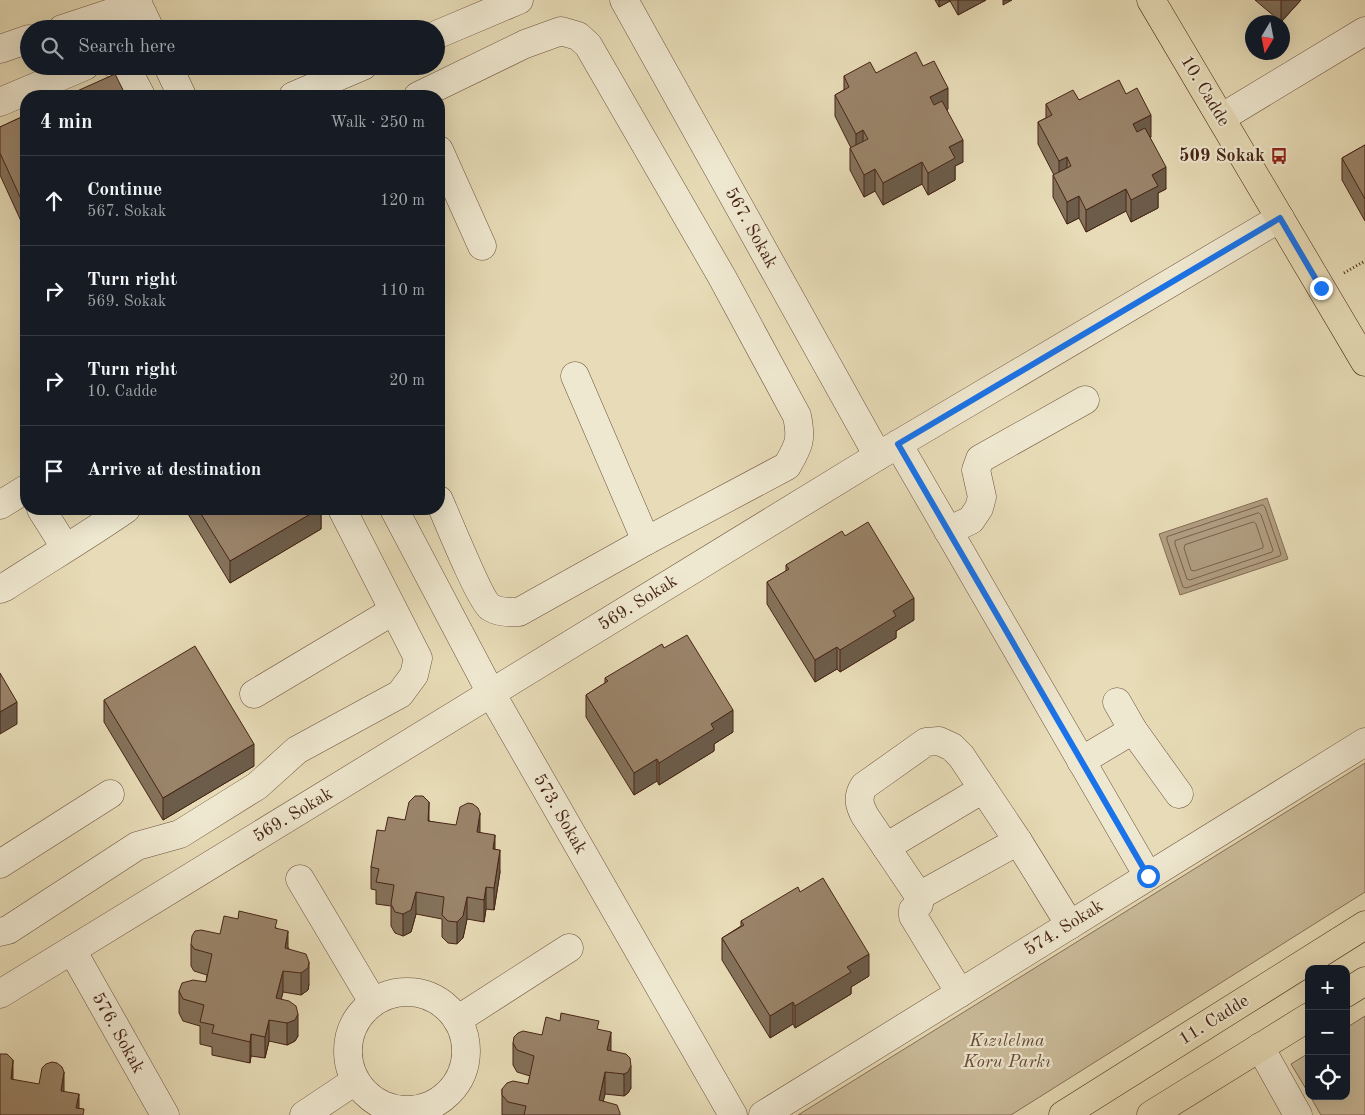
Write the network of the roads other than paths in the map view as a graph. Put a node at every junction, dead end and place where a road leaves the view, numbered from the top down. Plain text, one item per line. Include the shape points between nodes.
1 (519, 0) edge
2 (624, 0) edge
3 (1151, 0) edge
4 (137, 2) edge
5 (87, 20) edge
6 (146, 20) edge
7 (445, 31) edge
8 (1365, 31) edge
9 (20, 42) edge
10 (0, 49) edge
11 (63, 75) edge
12 (130, 75) edge
13 (172, 75) edge
14 (342, 75) edge
15 (28, 90) edge
16 (137, 90) edge
17 (179, 90) edge
18 (307, 90) edge
19 (430, 90) edge
20 (20, 93) edge
21 (0, 102) edge
22 (1221, 118) junction
23 (445, 163) edge
24 (1280, 218) junction
25 (482, 246) dead end
26 (1365, 362) edge
27 (575, 376) dead end
28 (1085, 400) dead end
29 (888, 450) junction
30 (20, 493) edge
31 (0, 505) edge
32 (445, 513) edge
33 (45, 515) edge
34 (117, 515) edge
35 (345, 515) edge
36 (397, 515) edge
37 (948, 531) junction
38 (646, 541) junction
39 (65, 548) junction
40 (0, 589) edge
41 (393, 611) junction
42 (254, 694) dead end
43 (491, 694) junction
44 (1117, 702) dead end
45 (1133, 730) junction
46 (1365, 742) edge
47 (1081, 761) junction
48 (983, 789) junction
49 (110, 794) dead end
50 (1179, 794) dead end
51 (1018, 841) junction
52 (886, 848) junction
53 (0, 864) edge
54 (1148, 876) junction
55 (300, 879) dead end
56 (919, 896) junction
57 (1070, 925) junction
58 (1365, 925) edge
59 (0, 932) edge
60 (569, 948) dead end
61 (72, 950) junction
62 (1365, 981) edge
63 (1350, 990) edge
64 (960, 993) junction
65 (0, 994) edge
66 (373, 1002) junction
67 (1305, 1019) edge
68 (457, 1020) junction
69 (1260, 1047) junction
70 (355, 1081) junction
71 (439, 1109) edge
72 (382, 1110) edge
73 (165, 1115) edge
74 (304, 1115) edge
75 (733, 1115) edge
76 (763, 1115) edge
77 (1063, 1115) edge
78 (1152, 1115) edge
79 (1298, 1115) edge

1 - 7 street
2 - 29 street, 567. Sokak
3 - 22 main road, 10. Cadde
4 - 5 street
4 - 6 street
8 - 22 street
9 - 10 street
11 - 15 street
12 - 16 street
13 - 17 street
14 - 18 street
19 - 38 street via 525,44 562,31 578,36 588,45 678,200 797,416 801,434 787,466
20 - 21 street
22 - 24 main road, 10. Cadde
23 - 25 street
24 - 26 main road, 10. Cadde
24 - 29 street, 569. Sokak
27 - 38 street
28 - 37 street via 980,459 976,470 982,496 979,508 971,520
29 - 37 street, 567. Sokak
29 - 43 street, 569. Sokak
30 - 31 street
32 - 38 street via 488,606 502,613 519,612
33 - 39 street
34 - 39 street
35 - 41 street
36 - 43 street, 573. Sokak
37 - 47 street, 567. Sokak
39 - 40 street
41 - 42 street
41 - 59 street via 418,658 414,675 400,694 297,750 256,786 180,834 136,846 8,930
43 - 61 street, 569. Sokak
43 - 75 street, 573. Sokak
44 - 45 street
45 - 47 street
45 - 50 street
46 - 54 street, 574. Sokak
47 - 54 street, 567. Sokak
48 - 51 street
48 - 52 street
48 - 52 street via 952,747 939,741 926,742 864,786 860,793 859,804
49 - 53 street
51 - 56 street
51 - 57 street
52 - 56 street
54 - 57 street, 574. Sokak
55 - 66 street
56 - 64 street via 913,916
57 - 64 street, 574. Sokak
58 - 77 main road, 11. Cadde
60 - 68 street
61 - 65 street, 569. Sokak
61 - 73 street, 576. Sokak
62 - 63 main road
64 - 76 street, 574. Sokak
66 - 68 street via 386,995 416,993 430,996 443,1004
66 - 70 street via 353,1025 348,1040 347,1056
67 - 69 main road
68 - 71 street via 466,1043 466,1059 462,1074
69 - 78 main road
69 - 79 street
70 - 72 street
70 - 74 street
71 - 72 street via 429,1106 414,1111

